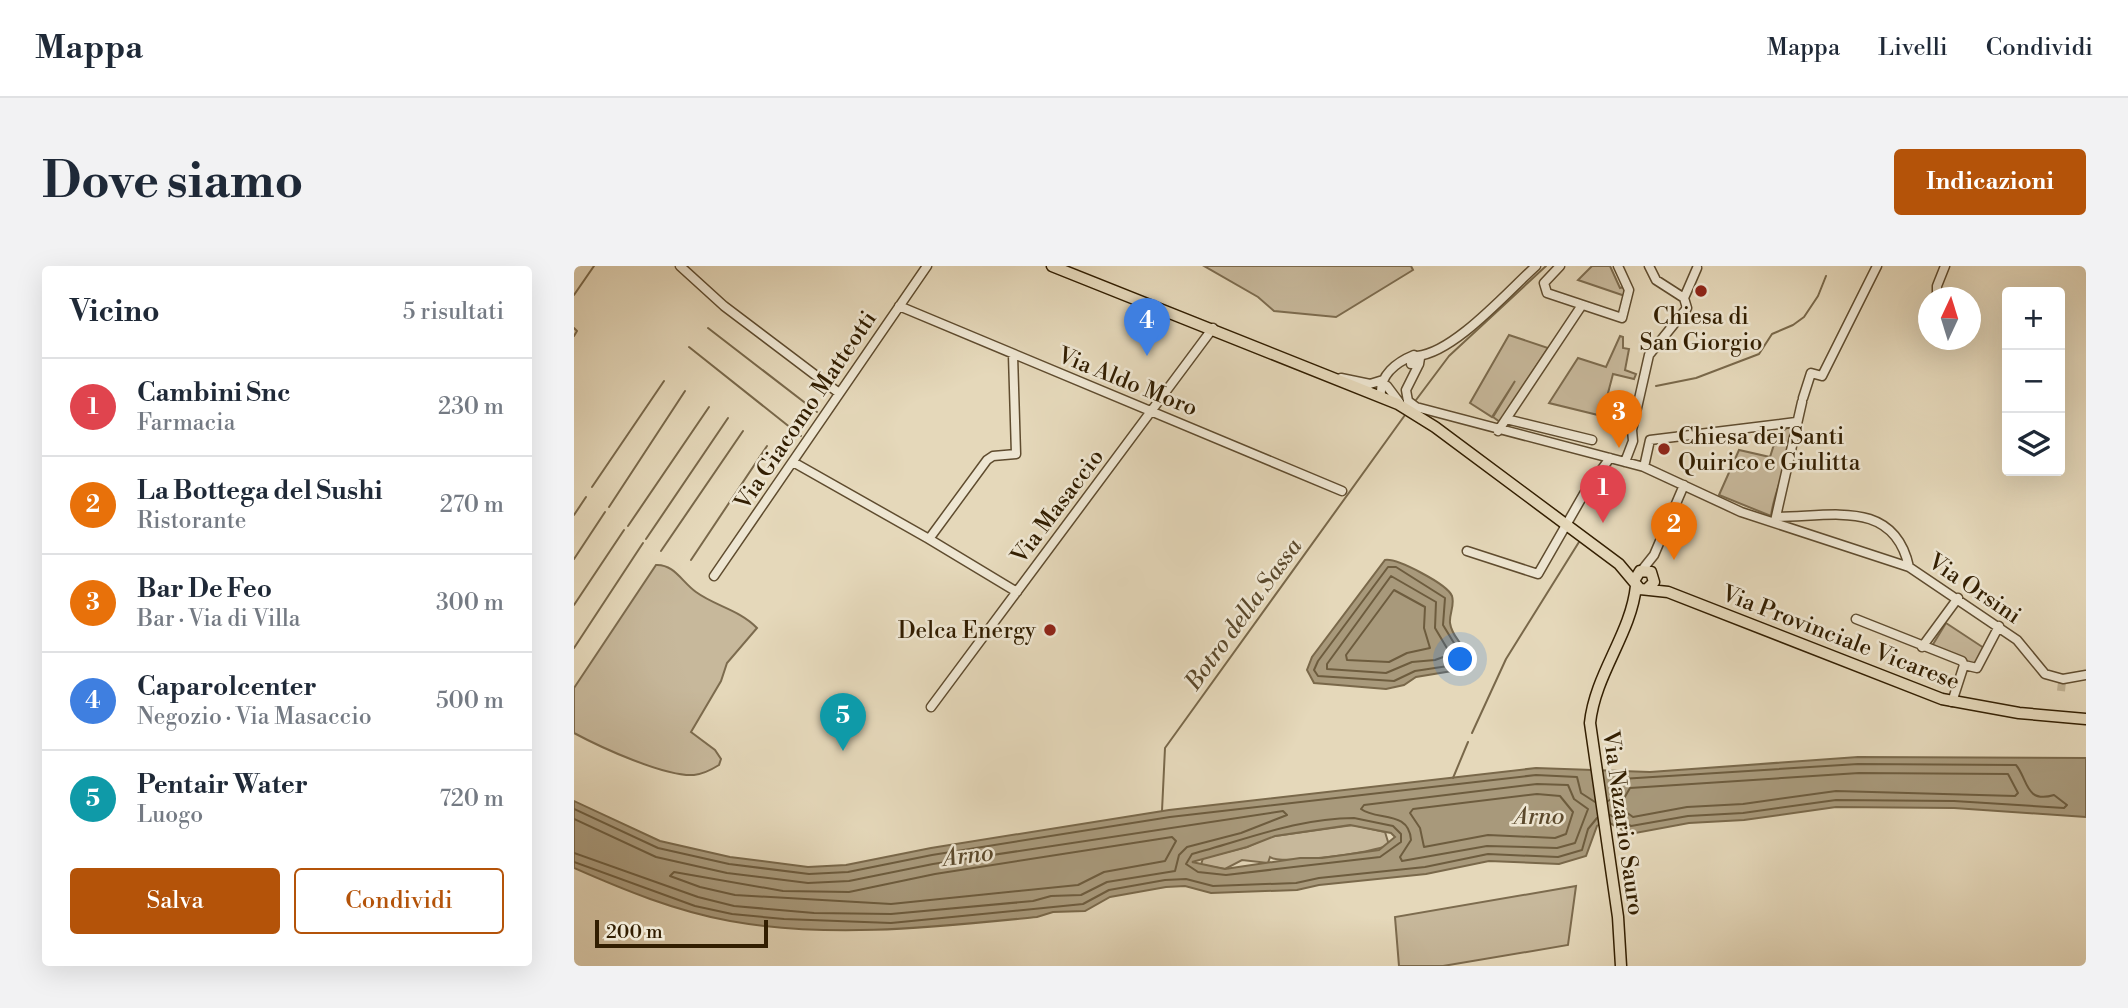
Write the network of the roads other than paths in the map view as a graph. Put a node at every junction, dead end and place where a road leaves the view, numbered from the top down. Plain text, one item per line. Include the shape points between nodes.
1 (680, 266) edge
2 (928, 266) edge
3 (1052, 266) edge
4 (1536, 266) edge
5 (1560, 266) edge
6 (1618, 266) edge
7 (1649, 266) edge
8 (1877, 266) edge
9 (1945, 266) edge
10 (1697, 268) edge
11 (1937, 287) edge
12 (1684, 298) junction
13 (1582, 305) junction
14 (899, 306) junction
15 (1213, 328) junction
16 (1013, 355) junction
17 (1413, 362) junction
18 (1336, 377) junction
19 (1386, 382) junction
20 (839, 393) junction
21 (1381, 396) junction
22 (1151, 411) junction
23 (1416, 414) junction
24 (1506, 419) junction
25 (1796, 422) junction
26 (1498, 430) junction
27 (1592, 440) dead end
28 (1650, 440) junction
29 (1633, 441) junction
30 (1609, 458) junction
31 (793, 462) junction
32 (1625, 462) junction
33 (1644, 467) junction
34 (1682, 484) junction
35 (1695, 490) junction
36 (1342, 491) dead end
37 (1682, 497) junction
38 (1675, 508) junction
39 (1775, 520) junction
40 (1566, 525) junction
41 (929, 539) junction
42 (1467, 551) dead end
43 (1654, 555) junction
44 (1619, 564) junction
45 (1909, 567) junction
46 (1641, 570) junction
47 (714, 576) dead end
48 (1654, 577) junction
49 (1635, 583) junction
50 (1647, 590) junction
51 (1017, 592) junction
52 (1668, 592) junction
53 (1958, 598) junction
54 (1631, 609) junction
55 (1856, 619) dead end
56 (1998, 628) junction
57 (1922, 647) junction
58 (1964, 666) junction
59 (2086, 675) edge
60 (1952, 702) junction
61 (931, 707) dead end
62 (2086, 719) edge
63 (1621, 966) edge

1 - 20 street via 724,306
2 - 14 street, Via Giacomo Matteotti
3 - 15 main road
4 - 17 street via 1456,338
5 - 13 street via 1544,283 1544,290
6 - 13 street via 1629,290 1622,318
7 - 12 street via 1656,281
8 - 25 street via 1822,376 1811,373
9 - 11 street
10 - 12 street
12 - 29 street via 1687,308 1682,318 1649,355
13 - 24 street
14 - 16 street, Via Aldo Moro
14 - 20 street, Via Giacomo Matteotti
15 - 18 main road
15 - 22 street, Via Masaccio
16 - 22 street, Via Aldo Moro
16 - 41 street via 1016,454 987,460
17 - 19 street via 1392,369
17 - 26 street, Via Orsini via 1406,390 1410,403
18 - 19 street via 1370,384
18 - 21 main road
19 - 21 street
19 - 23 street via 1393,397
20 - 31 street, Via Giacomo Matteotti
21 - 23 main road
22 - 36 street, Via Aldo Moro
22 - 51 street, Via Masaccio
23 - 40 main road
24 - 26 street
24 - 27 street
25 - 28 street
25 - 39 street
26 - 30 street, Via Orsini
28 - 29 street
28 - 33 street
29 - 32 street
30 - 32 street, Via Orsini
30 - 40 street
31 - 41 street
31 - 47 street, Via Giacomo Matteotti
32 - 33 street, Via Orsini
33 - 34 street, Via Orsini
34 - 35 street, Via Orsini
34 - 37 street
34 - 38 street
35 - 37 street
35 - 39 street, Via Orsini via 1741,512
37 - 38 street
38 - 43 street
39 - 45 street, Via Orsini
39 - 45 street via 1853,514 1873,518 1895,537
40 - 42 street via 1538,574
40 - 44 main road
41 - 51 street
43 - 46 street
43 - 48 street
44 - 46 main road
44 - 49 main road
45 - 53 street, Via Orsini
46 - 48 main road, Via Provinciale Vicarese
46 - 49 main road, Via Nazario Sauro
48 - 50 main road, Via Nazario Sauro
48 - 52 main road, Via Provinciale Vicarese
49 - 50 main road, Via Provinciale Vicarese
49 - 54 main road, Via Nazario Sauro
50 - 52 main road, Via Provinciale Vicarese
50 - 54 main road, Via Nazario Sauro
51 - 61 street, Via Masaccio
52 - 60 main road, Via Provinciale Vicarese
53 - 56 street, Via Orsini
53 - 57 street
54 - 63 main road, Via Nazario Sauro via 1594,698 1590,723
55 - 57 street
56 - 58 street via 1977,668
56 - 59 street, Via Orsini via 2017,640 2045,674 2063,680
57 - 58 street via 1959,659
58 - 60 street
60 - 62 main road, Via Provinciale Vicarese

